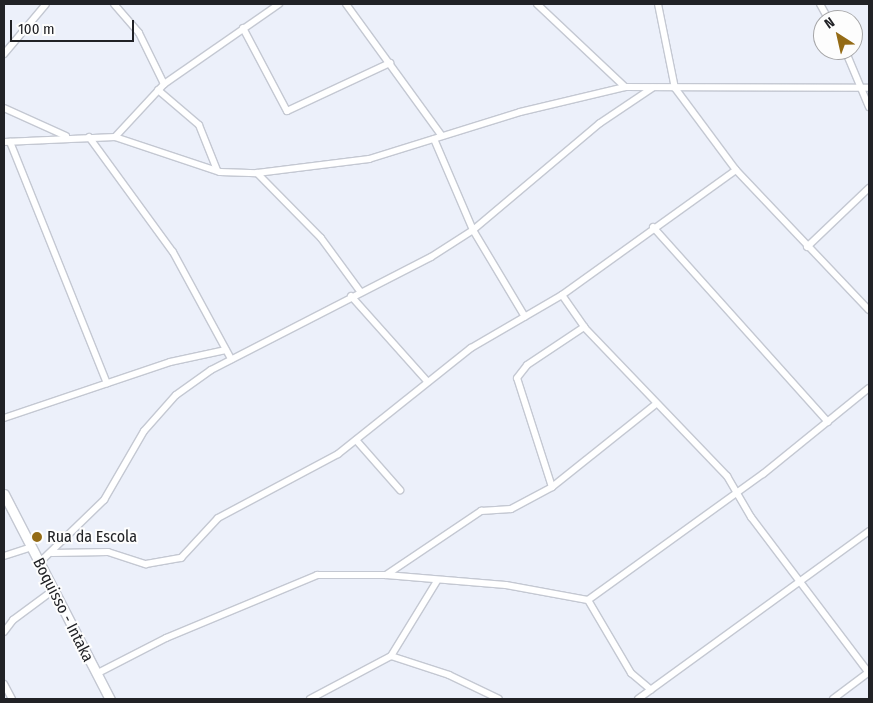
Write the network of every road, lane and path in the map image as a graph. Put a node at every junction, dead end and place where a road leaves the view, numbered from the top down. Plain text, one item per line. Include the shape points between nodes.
1 (46, 4) edge
2 (114, 4) edge
3 (279, 4) edge
4 (346, 4) edge
5 (537, 4) edge
6 (658, 4) edge
7 (243, 28) junction
8 (4, 54) edge
9 (848, 60) edge
10 (390, 63) junction
11 (164, 84) junction
12 (625, 87) junction
13 (652, 88) junction
14 (675, 88) junction
15 (858, 88) junction
16 (869, 88) edge
17 (158, 90) junction
18 (869, 107) edge
19 (4, 108) edge
20 (442, 136) junction
21 (67, 137) junction
22 (89, 137) junction
23 (116, 137) junction
24 (434, 139) junction
25 (7, 142) edge
26 (217, 170) junction
27 (736, 170) junction
28 (257, 173) junction
29 (869, 188) edge
30 (653, 227) junction
31 (473, 230) junction
32 (807, 247) junction
33 (360, 290) junction
34 (562, 294) junction
35 (351, 296) junction
36 (869, 310) edge
37 (525, 317) junction
38 (584, 327) junction
39 (226, 350) junction
40 (231, 359) junction
41 (428, 382) junction
42 (107, 383) junction
43 (869, 388) edge
44 (656, 404) junction
45 (4, 418) edge
46 (828, 422) junction
47 (356, 440) junction
48 (552, 487) junction
49 (400, 490) dead end
50 (735, 492) junction
51 (4, 494) edge
52 (869, 531) edge
53 (31, 547) junction
54 (52, 553) junction
55 (4, 556) edge
56 (39, 563) junction
57 (386, 575) junction
58 (437, 581) junction
59 (802, 582) junction
60 (52, 591) junction
61 (588, 600) junction
62 (4, 632) edge
63 (391, 656) junction
64 (869, 672) edge
65 (96, 674) junction
66 (4, 684) edge
67 (651, 690) junction
68 (12, 699) edge
69 (110, 699) edge
70 (310, 699) edge
71 (499, 699) edge
72 (638, 699) edge
73 (833, 699) edge

1 - 8 street
2 - 11 street via 139,33
3 - 7 street
4 - 10 street
5 - 12 street
6 - 14 street
7 - 10 street via 287,111
7 - 11 street
9 - 15 street
10 - 20 street
11 - 17 street
12 - 13 street
12 - 20 street
13 - 14 street
13 - 31 street via 600,123
14 - 15 street
14 - 27 street
15 - 16 street
15 - 18 street
17 - 23 street
17 - 26 street via 199,125
19 - 21 street
20 - 24 street
21 - 22 street
21 - 25 street
22 - 23 street
22 - 39 street via 173,252
23 - 26 street
24 - 28 street via 334,166
24 - 31 street
25 - 42 street
26 - 28 street
27 - 30 street
27 - 32 street
28 - 33 street via 321,238
29 - 32 street
30 - 34 street
30 - 46 street
31 - 33 street via 430,257
31 - 37 street
32 - 36 street
33 - 35 street
34 - 37 street
34 - 38 street
35 - 40 street
35 - 41 street
37 - 41 street via 471,348
38 - 44 street
38 - 48 street via 527,364 517,378
39 - 40 street
39 - 42 street
40 - 54 street via 156,414 104,500
41 - 47 street
42 - 45 street
43 - 46 street
44 - 48 street
44 - 50 street via 716,462
46 - 50 street
47 - 49 street
47 - 54 street via 218,518 181,558 146,564 108,552
48 - 57 street via 511,509 482,511
50 - 59 street
50 - 61 street
51 - 53 street, Boquisso - Intaka
52 - 59 street
53 - 55 street
53 - 56 street, Boquisso - Intaka
54 - 56 street
56 - 60 street, Boquisso - Intaka
57 - 58 street
57 - 65 street via 305,578 166,638
58 - 61 street via 506,585
58 - 63 street
59 - 64 street
59 - 67 street
60 - 62 street via 13,620
60 - 65 street, Boquisso - Intaka
61 - 67 street via 631,673
63 - 70 street
63 - 71 street via 449,675
64 - 73 street
65 - 69 street, Boquisso - Intaka
66 - 68 street
67 - 72 street

